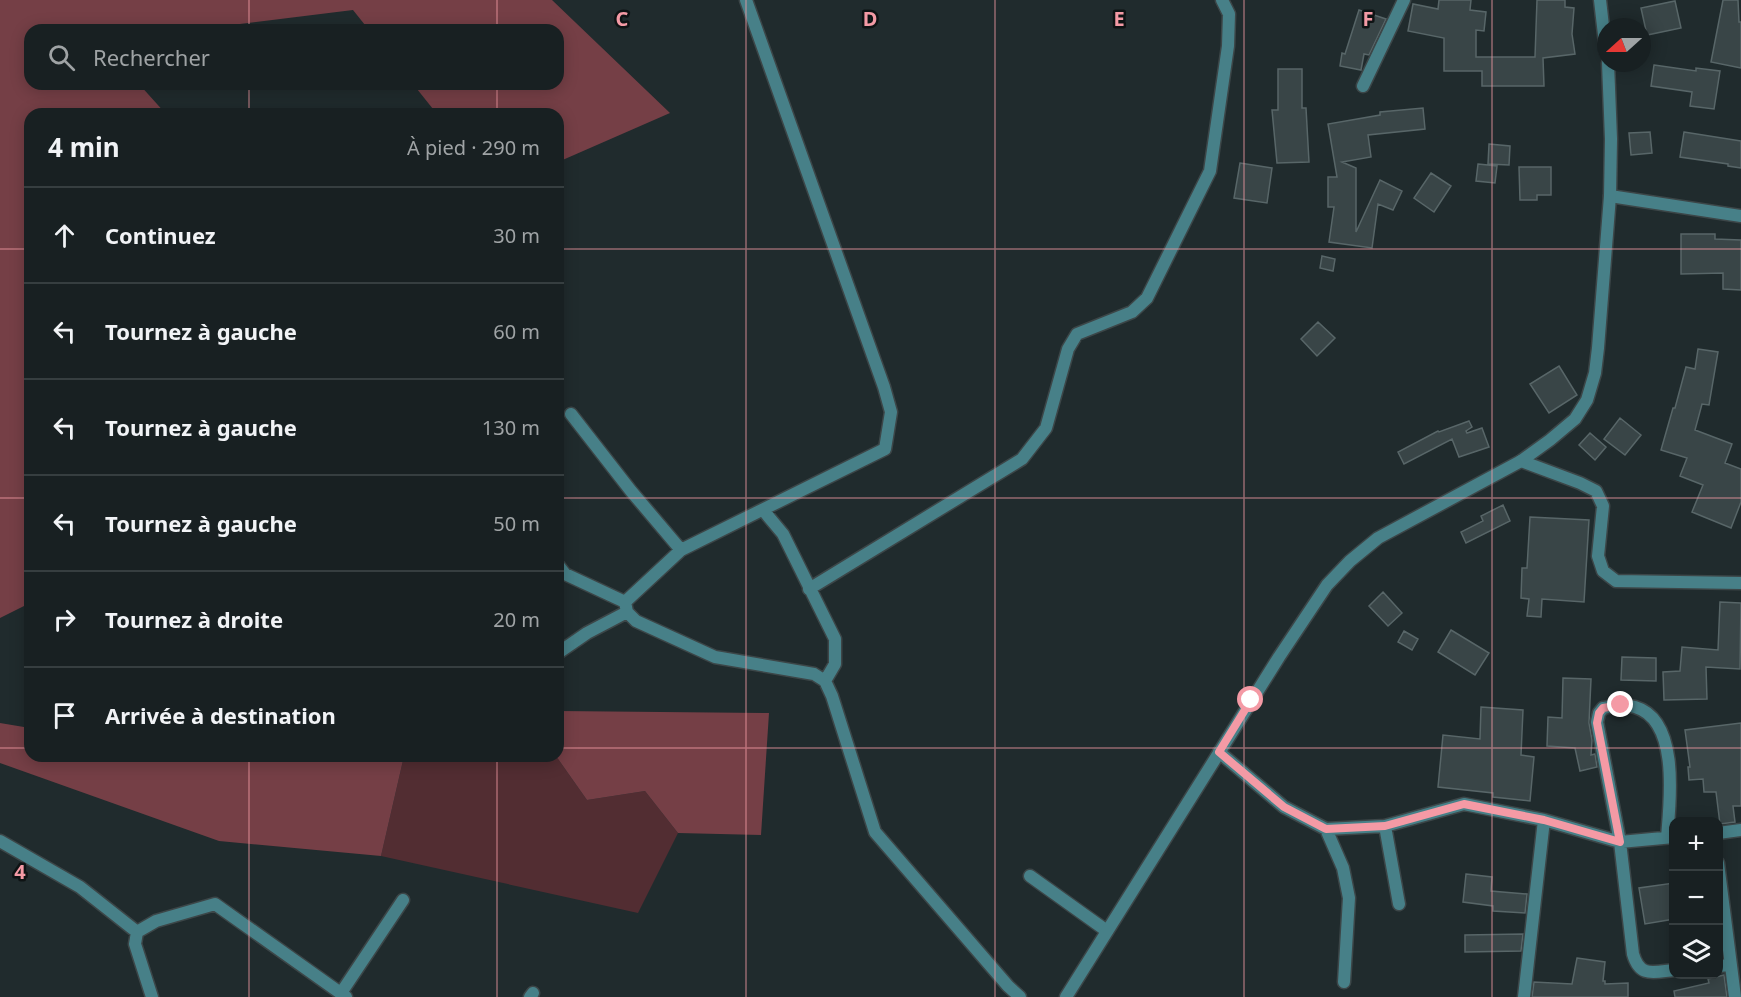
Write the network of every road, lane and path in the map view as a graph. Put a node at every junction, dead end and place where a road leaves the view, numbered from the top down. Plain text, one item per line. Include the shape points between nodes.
1 (746, 0) edge
2 (1222, 0) edge
3 (1404, 0) edge
4 (1600, 0) edge
5 (1602, 18) edge
6 (1608, 72) edge
7 (1363, 86) dead end
8 (1610, 196) junction
9 (1741, 216) edge
10 (572, 414) dead end
11 (1521, 461) junction
12 (763, 510) junction
13 (681, 550) junction
14 (564, 573) edge
15 (1741, 583) edge
16 (809, 590) junction
17 (626, 607) junction
18 (564, 649) edge
19 (825, 681) junction
20 (1219, 752) junction
21 (1670, 817) edge
22 (1544, 820) junction
23 (1385, 826) junction
24 (1326, 829) junction
25 (1741, 830) edge
26 (1723, 832) edge
27 (1669, 837) edge
28 (0, 841) edge
29 (1620, 842) junction
30 (1719, 871) edge
31 (1030, 876) dead end
32 (403, 900) dead end
33 (1399, 904) dead end
34 (1107, 931) junction
35 (137, 932) junction
36 (1725, 965) edge
37 (1669, 970) edge
38 (1344, 981) dead end
39 (343, 995) edge
40 (152, 997) edge
41 (1020, 997) edge
42 (1066, 997) edge
43 (1524, 997) edge
44 (1735, 997) edge

1 - 12 street via 891,412 885,449
2 - 16 street via 1229,14 1228,46 1210,171 1147,298 1132,312 1077,334 1068,349 1046,428 1022,459
3 - 7 street
4 - 5 street
6 - 8 street
8 - 9 street
8 - 11 street via 1598,348 1587,400 1575,418
10 - 13 street
11 - 15 street via 1596,491 1603,506 1598,556 1602,571 1616,581
11 - 20 street via 1393,529 1350,561 1308,610
12 - 13 street
12 - 16 street via 783,534
13 - 17 street
14 - 17 street
16 - 19 street via 835,639 835,664
17 - 18 street
17 - 19 street via 636,621 715,657 814,674
19 - 41 street via 875,832
20 - 24 street via 1284,807
20 - 34 street
21 - 29 street via 1671,785 1660,726 1637,707 1603,708 1597,723
22 - 23 street via 1464,804
22 - 29 street
22 - 43 street
23 - 24 street
23 - 33 street
24 - 38 street via 1343,868 1348,898
25 - 26 street
27 - 29 street
28 - 35 street via 80,887
29 - 37 street via 1636,965 1648,972
30 - 36 street
31 - 34 street
32 - 39 street
34 - 42 street
35 - 39 street via 156,921 215,904
35 - 40 street via 135,944
36 - 44 street

